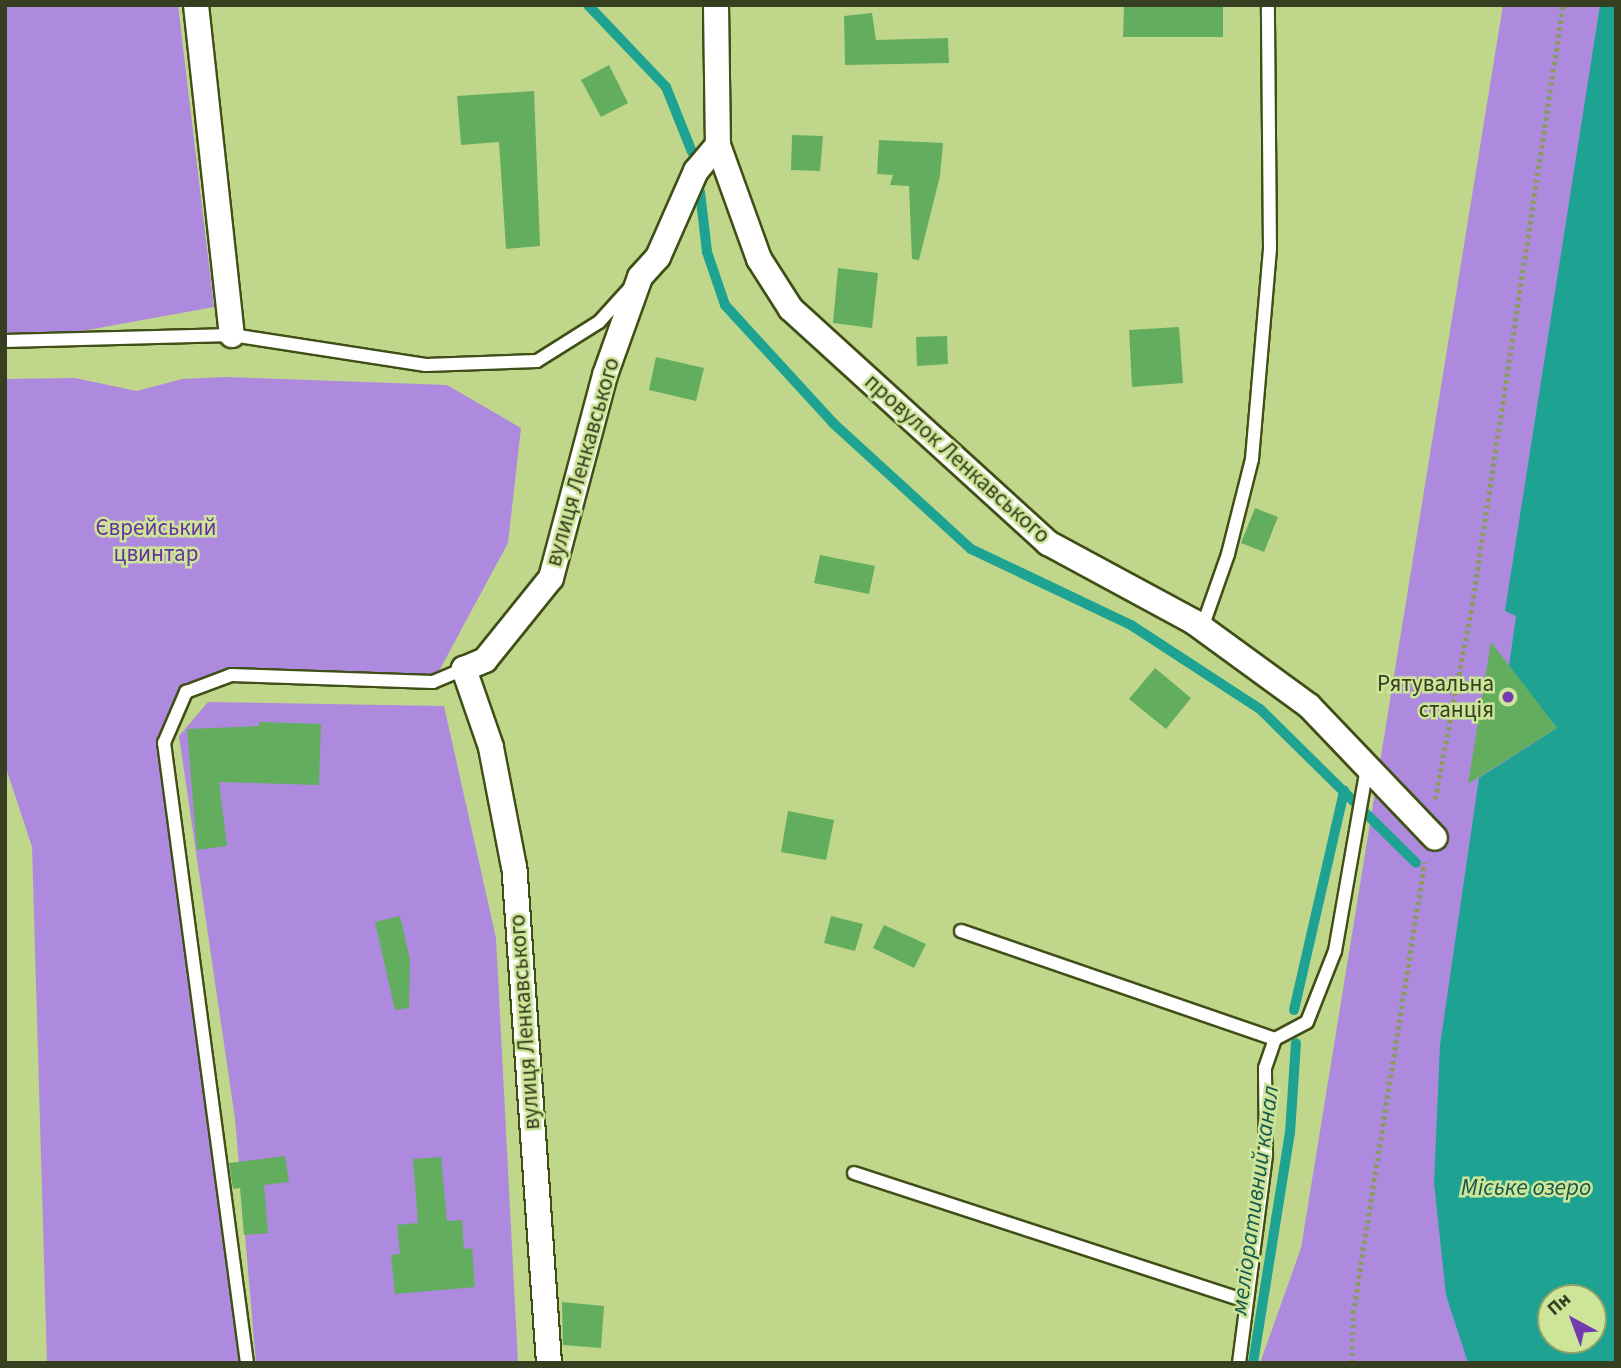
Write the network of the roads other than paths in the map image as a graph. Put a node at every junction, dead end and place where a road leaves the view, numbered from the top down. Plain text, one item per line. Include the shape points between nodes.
1 (196, 5) edge
2 (716, 5) edge
3 (1268, 5) edge
4 (718, 145) junction
5 (640, 277) junction
6 (232, 335) junction
7 (5, 341) edge
8 (1202, 628) junction
9 (464, 669) junction
10 (1368, 763) junction
11 (1432, 834) road end
12 (961, 931) dead end
13 (1275, 1038) junction
14 (854, 1173) dead end
15 (1245, 1301) junction
16 (247, 1363) edge
17 (549, 1363) edge
18 (1239, 1363) edge

1 - 6 street
2 - 4 street
3 - 8 lane via 1270,248 1252,459 1228,554
4 - 5 street, вулиця Ленкавського via 696,171 658,257
4 - 8 street, провулок Ленкавського via 759,259 791,309 1048,543
5 - 6 lane via 599,322 537,361 426,365
5 - 9 street, вулиця Ленкавського via 605,375 551,578 485,660
6 - 7 lane
8 - 10 street, провулок Ленкавського via 1309,706
9 - 16 lane via 433,682 231,675 186,691 164,743
9 - 17 street, вулиця Ленкавського via 491,747 514,867
10 - 11 street, провулок Ленкавського
10 - 13 lane via 1335,951 1307,1022
12 - 13 lane
13 - 15 lane via 1265,1068 1266,1154
14 - 15 lane
15 - 18 lane

